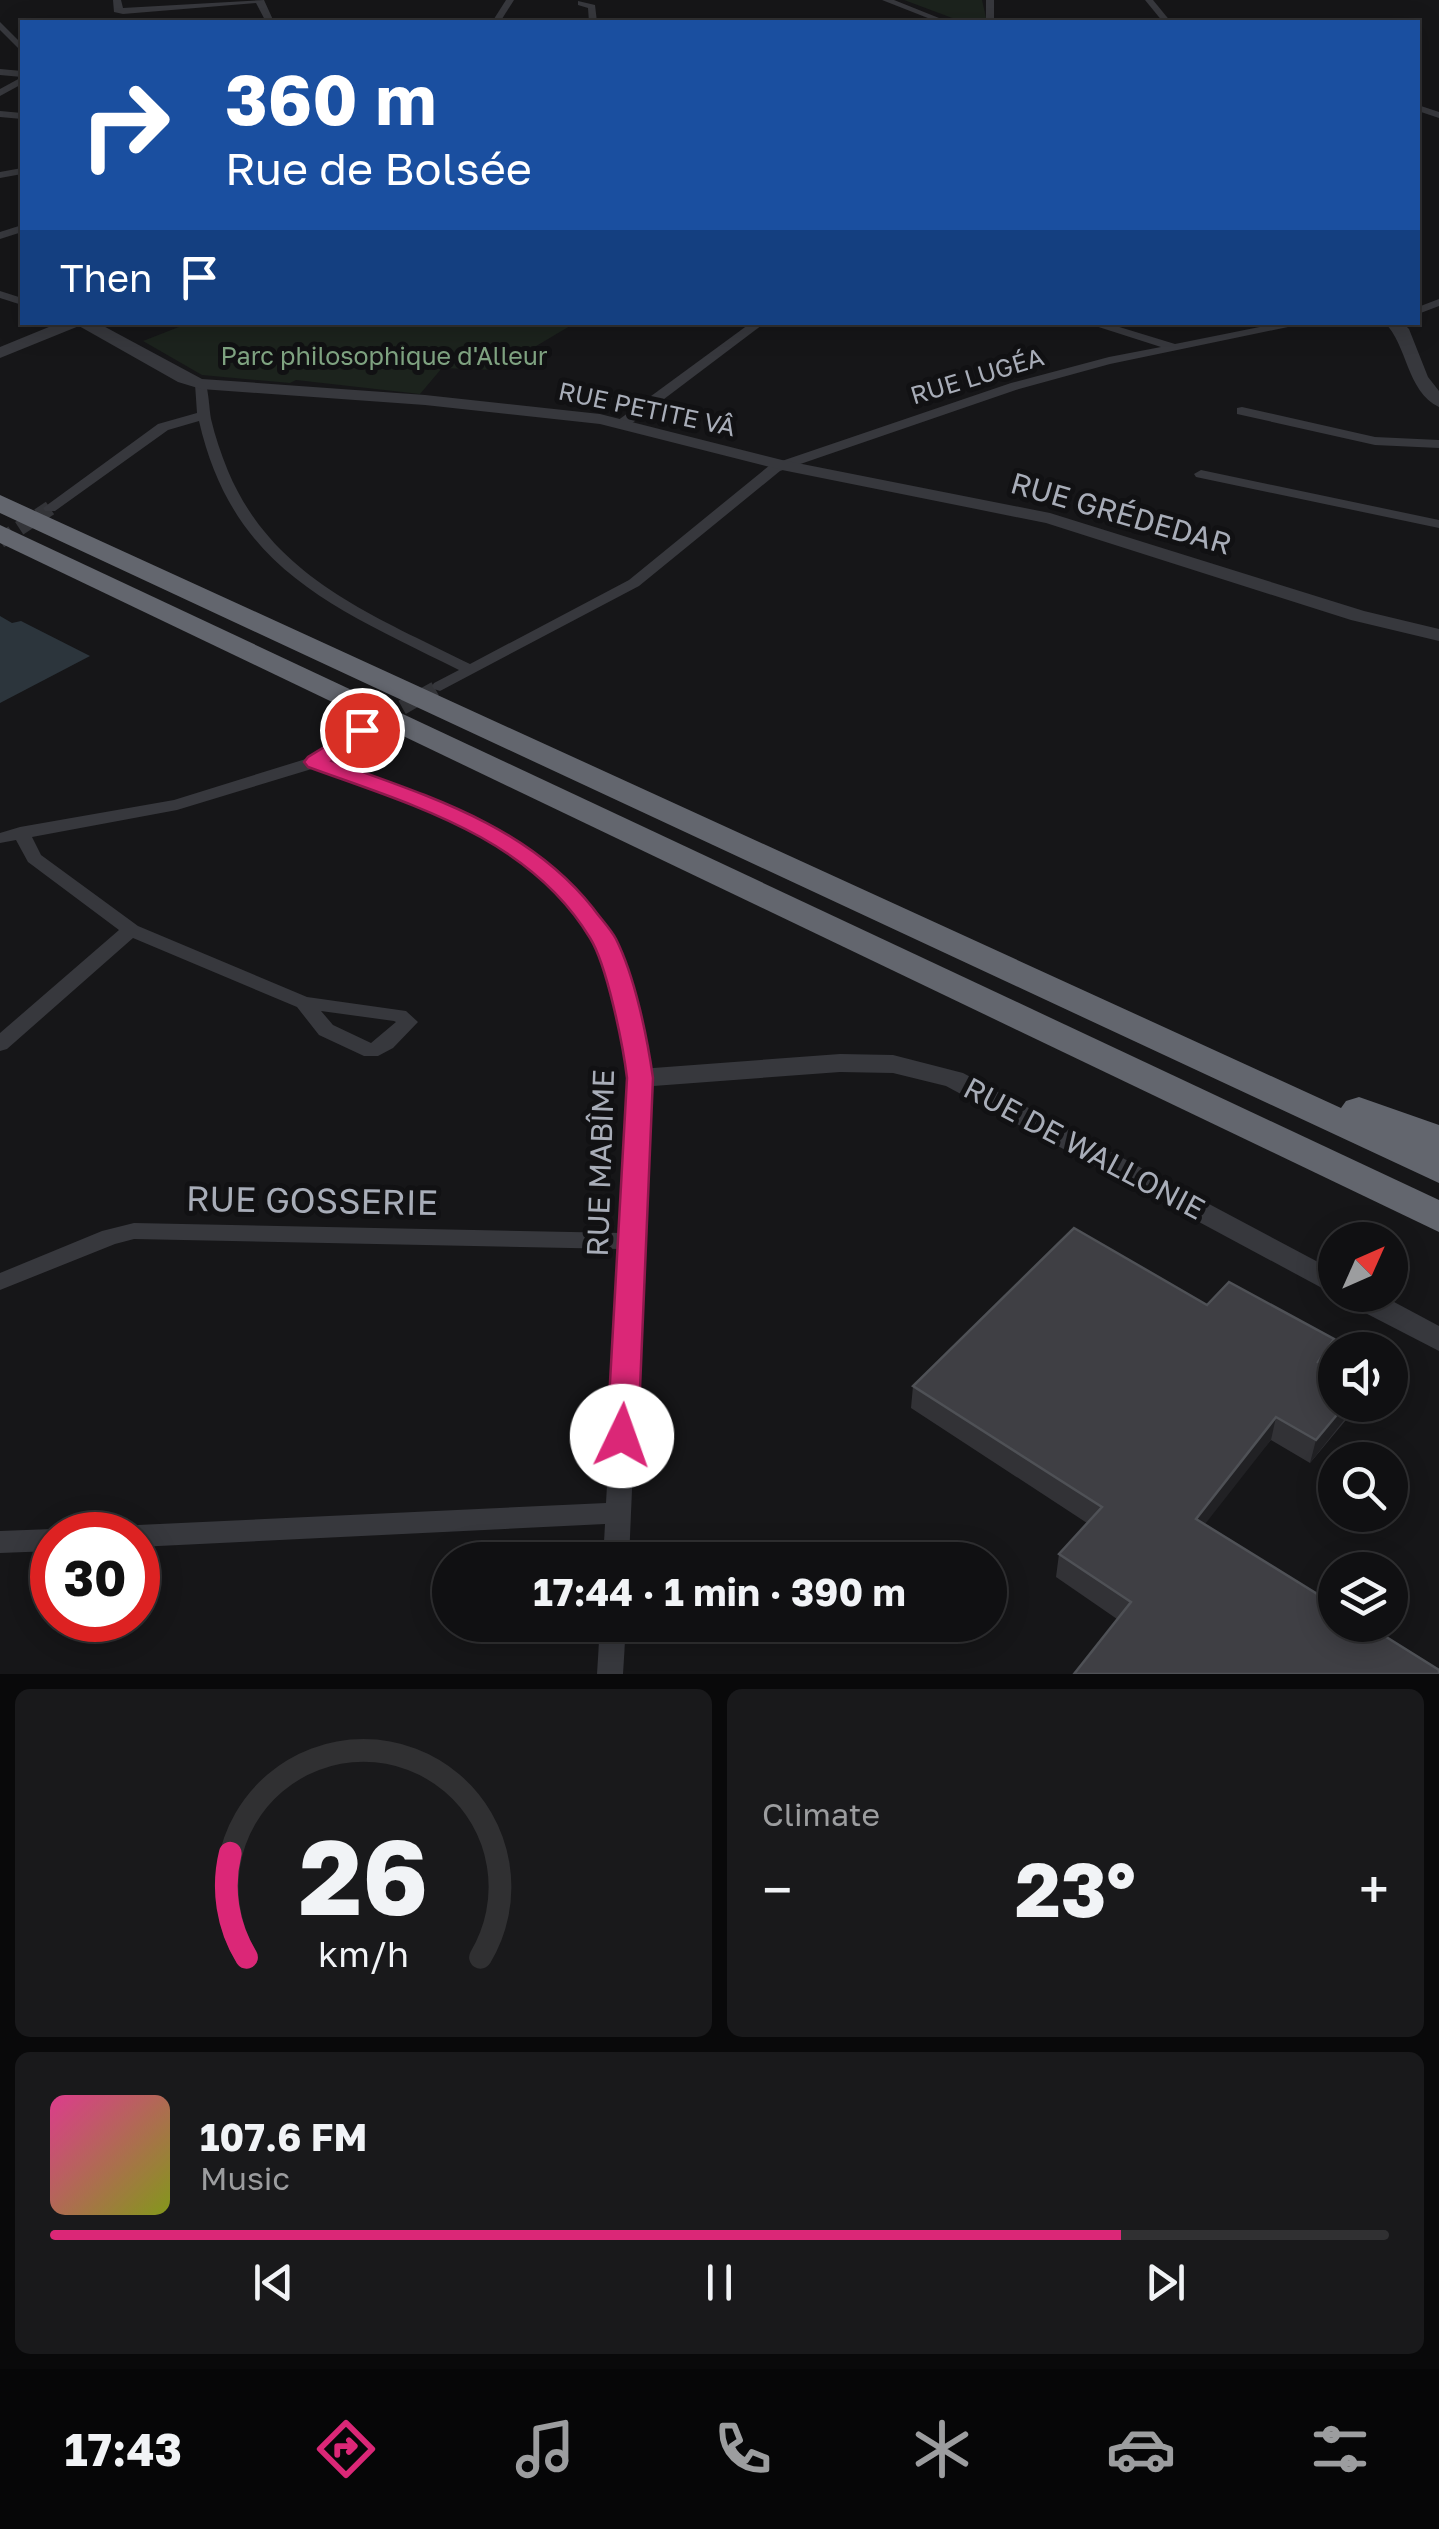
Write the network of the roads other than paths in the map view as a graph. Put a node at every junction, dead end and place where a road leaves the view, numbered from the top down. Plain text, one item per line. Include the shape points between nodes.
1 (116, 0) edge
2 (259, 0) edge
3 (886, 0) edge
4 (1149, 0) edge
5 (581, 3) dead end
6 (157, 4) edge
7 (593, 20) edge
8 (940, 20) edge
9 (1165, 20) edge
10 (0, 26) edge
11 (20, 48) edge
12 (1439, 284) edge
13 (1436, 302) edge
14 (68, 325) edge
15 (89, 325) edge
16 (756, 325) edge
17 (1099, 325) edge
18 (1291, 325) edge
19 (1396, 325) edge
20 (1175, 348) junction
21 (0, 353) edge
22 (201, 384) junction
23 (1439, 402) edge
24 (1242, 411) dead end
25 (205, 415) junction
26 (622, 424) junction
27 (1439, 444) edge
28 (782, 465) junction
29 (1201, 474) dead end
30 (0, 503) edge
31 (50, 508) tunnel mouth
32 (1439, 524) edge
33 (0, 534) edge
34 (1439, 635) edge
35 (469, 669) junction
36 (440, 686) tunnel mouth
37 (362, 730) tunnel mouth
38 (315, 762) junction
39 (20, 832) junction
40 (0, 838) edge
41 (852, 898) junction
42 (131, 930) junction
43 (304, 1003) dead end
44 (0, 1044) edge
45 (640, 1078) junction
46 (1439, 1140) edge
47 (1439, 1169) edge
48 (1439, 1216) edge
49 (632, 1241) junction
50 (1318, 1275) edge
51 (0, 1282) edge
52 (1387, 1312) edge
53 (1439, 1340) edge
54 (618, 1513) junction
55 (160, 1535) edge
56 (30, 1541) edge
57 (0, 1542) edge
58 (617, 1542) edge
59 (612, 1642) edge
60 (610, 1674) edge

1 - 6 street via 123,11
2 - 6 street
3 - 8 street
4 - 9 street
5 - 7 street via 592,7
10 - 11 street
12 - 13 street
14 - 21 street
15 - 22 street
16 - 26 street
17 - 20 street
18 - 20 street, RUE LUGÉA
19 - 23 street
20 - 28 street, RUE LUGÉA via 1016,386
22 - 25 street
22 - 26 street, RUE PETITE VÂ via 425,400
24 - 27 street via 1375,441
25 - 31 street via 164,427
25 - 35 street via 238,512 266,548 306,586
26 - 28 street, RUE PETITE VÂ
28 - 34 street, RUE GRÉDEDAR via 1050,518 1358,616
28 - 35 street, RUE LUGÉA via 634,583
29 - 32 street
30 - 41 highway
33 - 48 highway
35 - 36 street, RUE LUGÉA
37 - 38 street
38 - 39 street via 177,805
38 - 45 street, RUE MABÎME via 494,834 558,880 604,939
39 - 40 street
39 - 42 street via 34,858
41 - 46 highway via 903,911 1300,1088
41 - 47 highway
42 - 43 street
42 - 44 street
45 - 49 street, RUE MABÎME
45 - 50 street, RUE DE WALLONIE via 840,1063 893,1064 954,1079
49 - 51 street, RUE GOSSERIE via 134,1231
49 - 54 street, RUE MABÎME
52 - 53 street
54 - 55 street
54 - 58 street, RUE MABÎME
56 - 57 street
59 - 60 street

